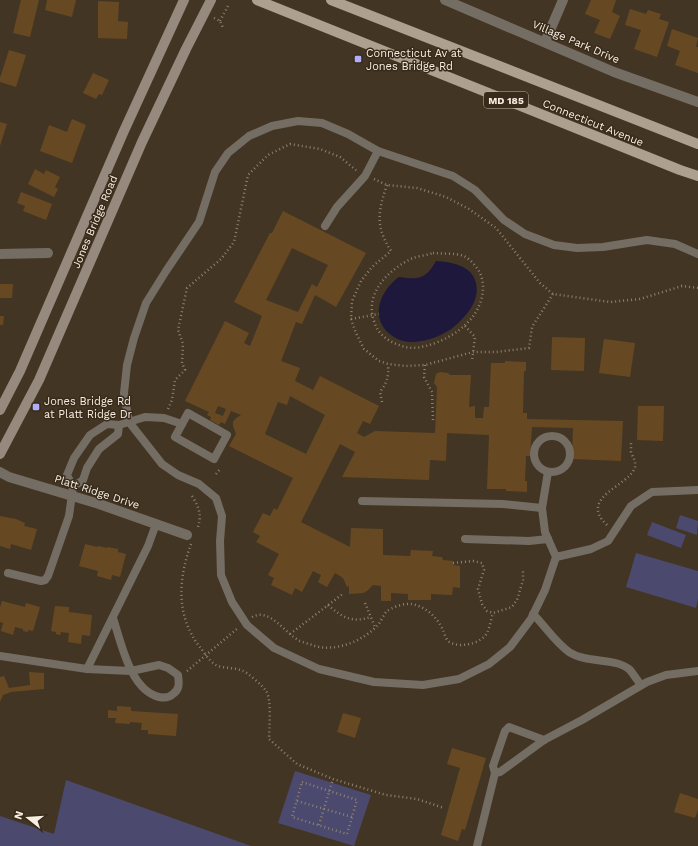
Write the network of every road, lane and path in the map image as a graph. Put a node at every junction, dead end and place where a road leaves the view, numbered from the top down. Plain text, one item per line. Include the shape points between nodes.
1 (184, 0) edge
2 (211, 0) edge
3 (257, 0) edge
4 (332, 0) edge
5 (445, 0) edge
6 (563, 0) edge
7 (228, 4) dead end
8 (214, 18) dead end
9 (220, 21) junction
10 (223, 28) dead end
11 (545, 42) junction
12 (698, 102) edge
13 (698, 144) edge
14 (378, 151) junction
15 (365, 176) junction
16 (698, 176) edge
17 (387, 185) junction
18 (326, 226) dead end
19 (48, 253) dead end
20 (0, 254) edge
21 (698, 254) edge
22 (698, 288) edge
23 (553, 294) junction
24 (379, 314) dead end
25 (372, 316) junction
26 (351, 319) junction
27 (465, 326) junction
28 (474, 352) junction
29 (472, 361) dead end
30 (388, 364) junction
31 (425, 366) junction
32 (382, 402) dead end
33 (0, 410) edge
34 (164, 418) junction
35 (433, 421) dead end
36 (129, 422) junction
37 (182, 424) junction
38 (119, 425) junction
39 (631, 443) dead end
40 (0, 454) edge
41 (220, 469) dead end
42 (0, 472) edge
43 (548, 472) junction
44 (216, 474) dead end
45 (698, 490) edge
46 (72, 492) junction
47 (192, 496) dead end
48 (362, 501) dead end
49 (542, 508) junction
50 (156, 524) junction
51 (609, 526) dead end
52 (192, 535) junction
53 (466, 539) dead end
54 (548, 539) junction
55 (556, 557) junction
56 (453, 563) dead end
57 (524, 570) dead end
58 (8, 573) dead end
59 (344, 593) dead end
60 (365, 603) dead end
61 (328, 605) junction
62 (493, 613) junction
63 (533, 614) junction
64 (251, 617) dead end
65 (371, 617) junction
66 (113, 618) junction
67 (240, 626) dead end
68 (376, 627) junction
69 (290, 634) junction
70 (206, 655) junction
71 (0, 656) edge
72 (87, 669) junction
73 (131, 671) junction
74 (698, 671) edge
75 (178, 675) junction
76 (641, 685) junction
77 (544, 740) junction
78 (495, 774) junction
79 (333, 779) junction
80 (329, 791) junction
81 (297, 801) junction
82 (444, 808) dead end
83 (324, 809) junction
84 (352, 817) junction
85 (319, 825) junction
86 (477, 846) edge

1 - 33 main road, Jones Bridge Road via 123,133 20,371
2 - 40 main road, Jones Bridge Road via 142,142 39,380
3 - 16 main road, Connecticut Avenue / MD 185 via 672,168
4 - 13 main road, Connecticut Avenue / MD 185
5 - 11 street, Village Park Drive
6 - 11 street
7 - 9 path
8 - 9 path
9 - 10 path
11 - 12 street, Village Park Drive via 614,72
14 - 15 lane
14 - 21 lane via 454,176 475,190 504,220 525,234 554,245 577,248 647,240 675,244
14 - 36 lane via 322,123 298,121 272,126 249,136 228,153 215,172 199,222 146,304 128,365 124,393
15 - 17 path
15 - 18 lane via 337,206
15 - 34 path via 340,157 320,148 290,144 268,155 248,175 234,242 221,259 187,288 178,330 183,344 182,363 185,370 175,380 172,400
17 - 23 path via 417,188 446,197 469,209 496,228 540,283
17 - 26 path via 381,202 379,220 383,239 392,251 372,267 361,281 352,301
19 - 20 street
22 - 23 path via 682,286 640,300 610,302
23 - 28 path via 532,326 529,348
24 - 25 path
25 - 26 path
25 - 27 path via 383,336 392,343 406,348 436,343
25 - 27 path via 371,306 375,292 383,280 395,270 413,258 434,253 450,254 464,256 478,268 483,281 483,296 475,315
26 - 30 path via 364,349 379,361
27 - 28 path via 474,337
28 - 29 path
28 - 31 path
30 - 31 path
30 - 32 path via 389,374 380,392
31 - 35 path via 424,377 432,392
34 - 36 lane via 145,417
34 - 37 lane
36 - 38 lane
36 - 63 lane via 162,464 178,475 199,484 216,498 222,516 221,575 232,602 247,625 274,648 326,671 374,682 423,685 459,679 489,664 510,647
37 - 37 lane via 175,437 214,459 227,435 188,413
38 - 46 lane via 118,434 99,449 83,480
38 - 46 lane via 107,424 90,435 74,458 67,475
39 - 51 path via 631,452 635,460 632,473 600,500 598,507 602,521
41 - 44 path
42 - 46 street, Platt Ridge Drive via 9,477
43 - 43 lane via 538,466 534,448 542,438 553,436 564,440 570,456 565,467
43 - 49 lane
45 - 55 lane via 652,492 631,506 608,541 591,549
46 - 50 street, Platt Ridge Drive
46 - 58 lane via 69,516 45,580
47 - 52 path via 198,505 201,519
48 - 49 lane via 503,504
49 - 54 lane
50 - 52 street, Platt Ridge Drive
50 - 66 lane
52 - 70 path via 181,589 182,610 192,637
53 - 54 lane
54 - 55 lane
55 - 63 lane
56 - 62 path via 482,563 484,570 478,589 482,604 487,611
57 - 62 path via 517,600 512,607
59 - 61 path
60 - 65 path
61 - 65 path via 339,615 350,619 361,620
61 - 69 path
62 - 68 path via 486,634 479,640 462,645 447,640 435,617 411,604 402,604 392,609
63 - 76 lane via 569,652 582,658 629,669
64 - 69 path via 257,614 267,616
65 - 68 path
66 - 72 lane
66 - 73 lane
67 - 70 path
68 - 69 path via 353,643 335,647 317,646 300,641
70 - 75 path via 185,673
70 - 79 path via 215,664 243,671 266,691 269,739 296,764
71 - 72 lane
72 - 73 lane
73 - 75 lane via 159,665
73 - 75 lane via 145,689 161,698 170,697 177,691
74 - 76 lane via 666,675
76 - 77 lane
77 - 78 lane
77 - 78 lane via 509,727 505,731 493,766
78 - 86 lane
79 - 80 path
79 - 82 path via 386,795 417,799
80 - 81 path via 302,782
80 - 83 path
80 - 84 path via 357,800
81 - 83 path
81 - 85 path via 292,817
83 - 84 path
83 - 85 path
84 - 85 path via 347,834

